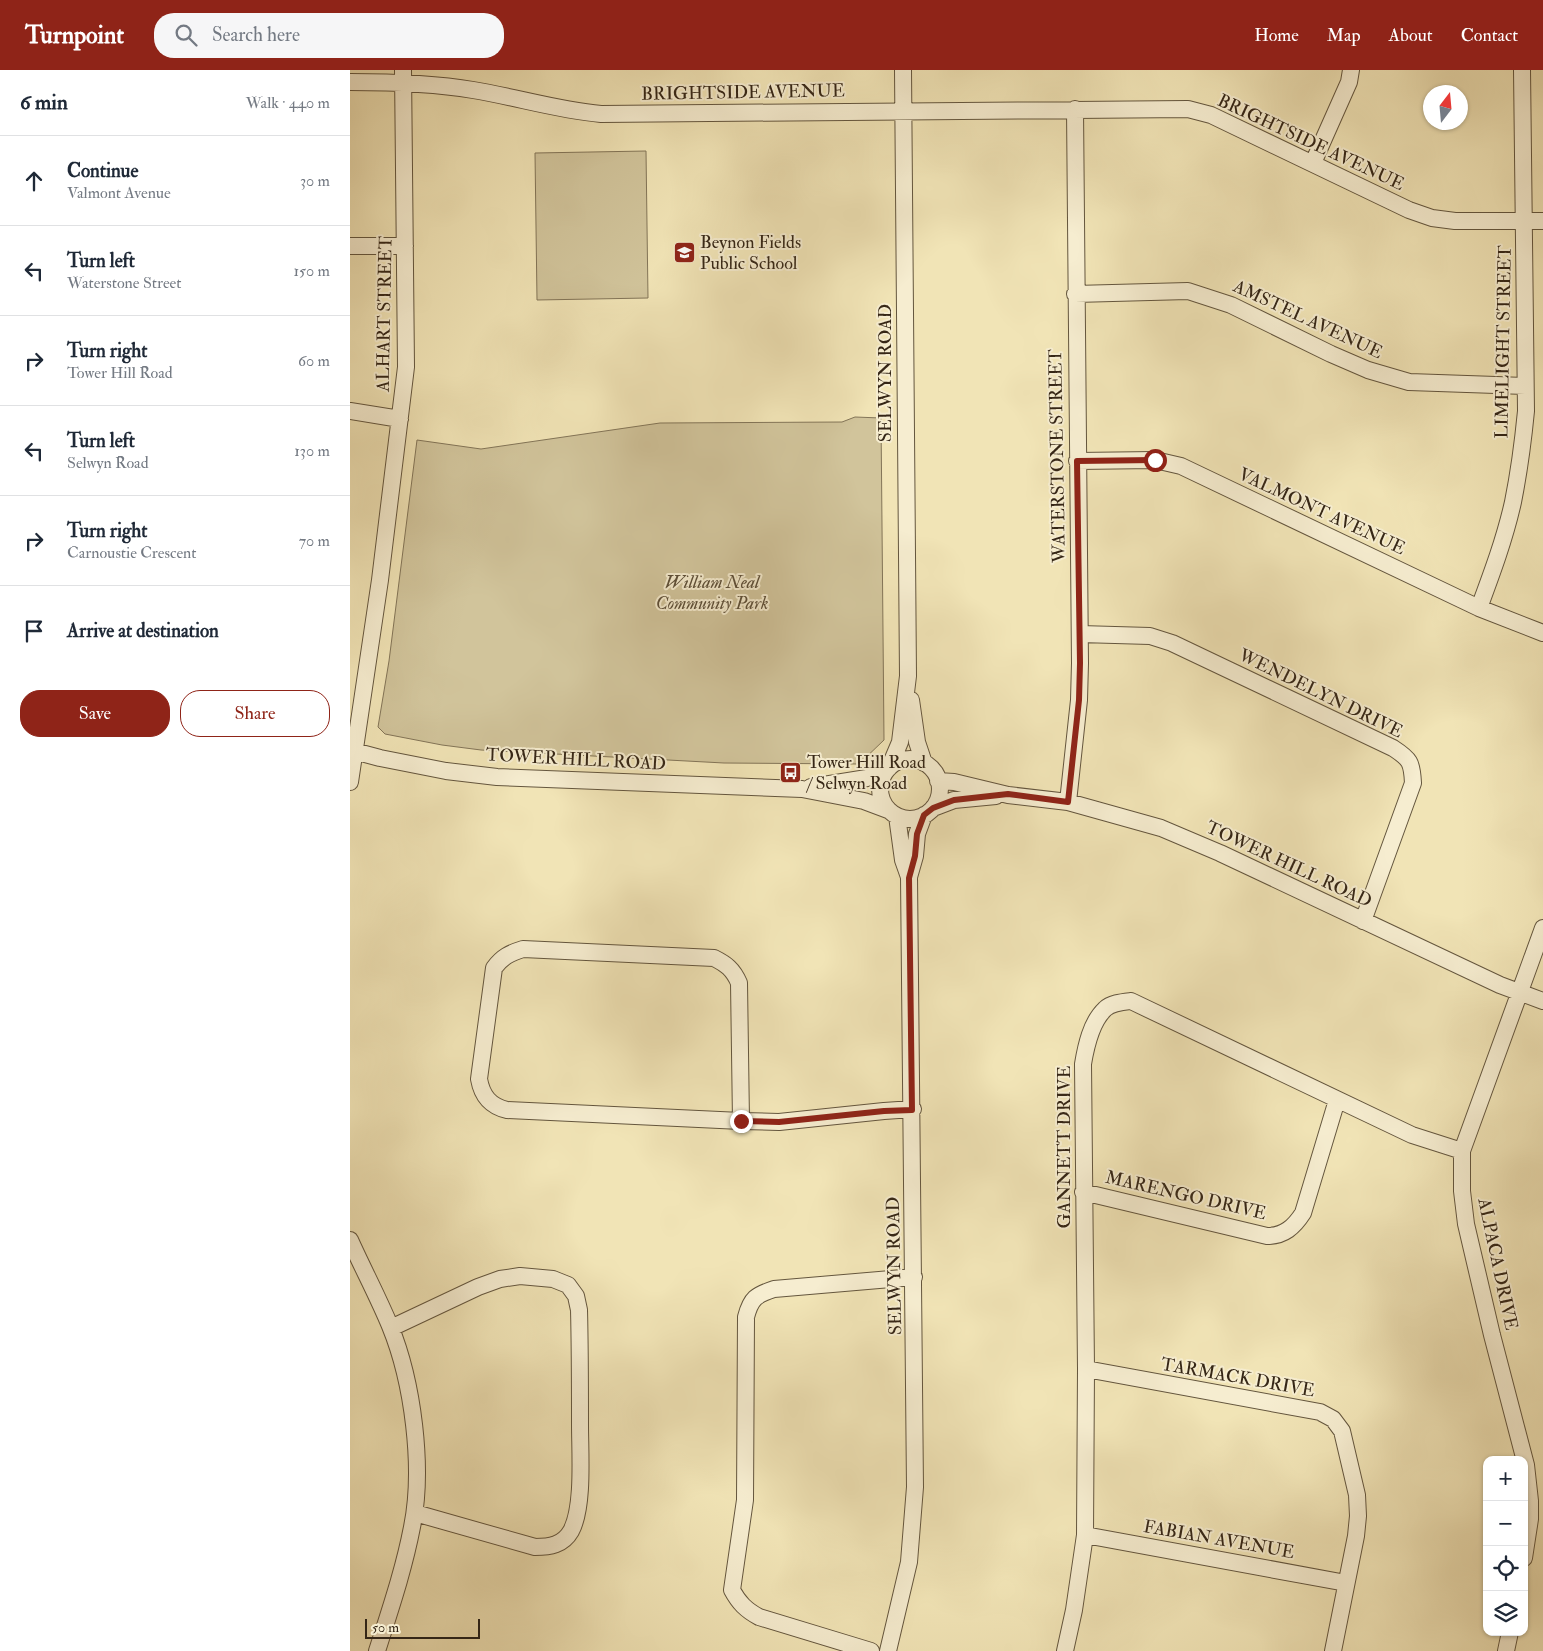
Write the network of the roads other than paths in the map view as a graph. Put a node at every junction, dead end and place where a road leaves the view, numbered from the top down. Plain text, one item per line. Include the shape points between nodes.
1 (903, 70) edge
2 (1351, 70) edge
3 (1522, 70) edge
4 (403, 76) edge
5 (350, 82) edge
6 (1075, 109) junction
7 (903, 111) junction
8 (1313, 163) junction
9 (1543, 221) edge
10 (1524, 222) junction
11 (350, 246) edge
12 (405, 246) junction
13 (1075, 294) junction
14 (1525, 386) junction
15 (350, 411) edge
16 (400, 419) junction
17 (1077, 461) junction
18 (1479, 608) junction
19 (1543, 633) edge
20 (1080, 634) junction
21 (908, 676) junction
22 (352, 750) edge
23 (924, 764) junction
24 (887, 769) junction
25 (938, 781) junction
26 (350, 782) edge
27 (802, 789) junction
28 (1008, 794) junction
29 (1068, 802) junction
30 (928, 811) junction
31 (892, 813) junction
32 (909, 878) junction
33 (1363, 921) junction
34 (1543, 928) edge
35 (1519, 993) junction
36 (1543, 1001) edge
37 (1337, 1100) junction
38 (912, 1110) junction
39 (741, 1121) junction
40 (1462, 1151) junction
41 (1083, 1192) junction
42 (350, 1240) edge
43 (914, 1277) junction
44 (391, 1328) junction
45 (1086, 1368) junction
46 (415, 1513) junction
47 (1085, 1535) junction
48 (1526, 1546) edge
49 (1346, 1583) junction
50 (1509, 1636) edge
51 (377, 1651) edge
52 (871, 1651) edge
53 (888, 1651) edge
54 (1066, 1651) edge
55 (1333, 1651) edge
56 (1506, 1651) edge

1 - 7 street, SELWYN ROAD
2 - 8 street
3 - 10 street, LIMELIGHT STREET
4 - 5 street, BRIGHTSIDE AVENUE
4 - 7 street, BRIGHTSIDE AVENUE via 574,112 601,114
4 - 12 street, ALHART STREET
6 - 7 street, BRIGHTSIDE AVENUE
6 - 8 street, BRIGHTSIDE AVENUE via 1188,109 1211,115
6 - 13 street, WATERSTONE STREET
7 - 21 street, SELWYN ROAD
8 - 10 street, BRIGHTSIDE AVENUE via 1432,218
9 - 10 street, BRIGHTSIDE AVENUE
10 - 14 street, LIMELIGHT STREET
11 - 12 street
12 - 16 street, ALHART STREET via 406,367
13 - 14 street, AMSTEL AVENUE via 1188,291 1231,305 1368,370 1409,382
13 - 17 street, WATERSTONE STREET
14 - 18 street, LIMELIGHT STREET via 1526,412 1513,503
15 - 16 street
16 - 22 street, ALHART STREET via 379,588
17 - 18 street, VALMONT AVENUE via 1155,460 1181,466
17 - 20 street, WATERSTONE STREET
18 - 19 street, VALMONT AVENUE
20 - 29 street, WATERSTONE STREET via 1079,700
20 - 33 street, WENDELYN DRIVE via 1150,636 1172,643 1393,748 1407,758 1413,783
21 - 23 street, SELWYN ROAD via 917,742
21 - 24 street, SELWYN ROAD via 900,742
22 - 26 street, ALHART STREET
22 - 27 street, TOWER HILL ROAD via 446,771 497,777
23 - 24 street via 906,760
23 - 25 street
24 - 27 street, TOWER HILL ROAD via 867,778
24 - 31 street via 880,795
25 - 28 street, TOWER HILL ROAD
25 - 30 street via 937,800
27 - 31 street, TOWER HILL ROAD via 864,801
28 - 29 street, TOWER HILL ROAD
28 - 30 street, TOWER HILL ROAD via 954,800
29 - 33 street, TOWER HILL ROAD via 1170,832
30 - 31 street via 910,819
30 - 32 street, SELWYN ROAD via 917,834
31 - 32 street, SELWYN ROAD
32 - 38 street, SELWYN ROAD
33 - 35 street, TOWER HILL ROAD
34 - 35 street, ALPACA DRIVE
35 - 36 street, TOWER HILL ROAD
35 - 40 street, ALPACA DRIVE
37 - 40 street, GANNETT DRIVE via 1412,1135
37 - 41 street, MARENGO DRIVE via 1302,1213 1296,1224 1276,1236
37 - 41 street, GANNETT DRIVE via 1140,1004 1131,1001 1118,1003 1105,1008 1098,1018 1085,1051
38 - 39 street via 779,1122
38 - 43 street, SELWYN ROAD
39 - 39 street via 739,983 728,965 714,958 523,949 510,953 494,968 479,1079 484,1094 497,1108
40 - 48 street, ALPACA DRIVE via 1466,1224 1526,1465 1530,1519
41 - 45 street, GANNETT DRIVE
42 - 44 street
43 - 52 street via 774,1289 759,1294 753,1300 746,1317 745,1500 732,1590 748,1611 759,1617
43 - 53 street, SELWYN ROAD via 916,1446 913,1528 909,1562
44 - 46 street via 412,1405
44 - 46 street via 478,1287 520,1276 553,1279 568,1285 576,1296 579,1310 580,1484 576,1517 563,1541 550,1547 535,1547
45 - 47 street, GANNETT DRIVE
45 - 49 street, TARMACK DRIVE via 1320,1412 1333,1419 1342,1432 1357,1495 1356,1536
46 - 51 street via 404,1563
47 - 49 street, FABIAN AVENUE
47 - 54 street, GANNETT DRIVE
49 - 55 street, TARMACK DRIVE
50 - 56 street

